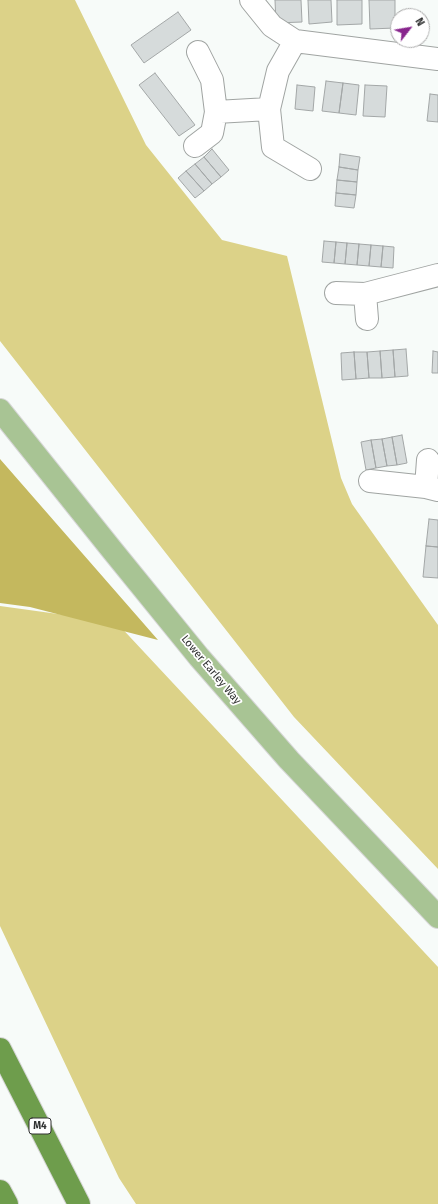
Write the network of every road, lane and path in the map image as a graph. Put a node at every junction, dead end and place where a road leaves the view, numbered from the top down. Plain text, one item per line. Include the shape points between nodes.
1 (251, 0) edge
2 (295, 41) junction
3 (198, 52) dead end
4 (438, 59) edge
5 (268, 109) junction
6 (216, 112) junction
7 (195, 146) dead end
8 (310, 169) dead end
9 (438, 275) edge
10 (336, 294) dead end
11 (365, 294) junction
12 (367, 319) dead end
13 (0, 410) edge
14 (428, 460) dead end
15 (370, 481) dead end
16 (432, 488) edge
17 (438, 917) edge
18 (0, 1049) edge
19 (0, 1191) edge
20 (7, 1204) edge
21 (79, 1204) edge

1 - 2 street via 272,26
2 - 4 street
2 - 5 street via 278,70
3 - 6 street via 212,80
5 - 6 street
5 - 8 street via 273,147
6 - 7 street via 212,133
9 - 11 street
10 - 11 street
11 - 12 street
13 - 17 main road, Lower Earley Way via 204,662 289,760
14 - 16 street
15 - 16 street
18 - 21 highway, M4
19 - 20 highway

